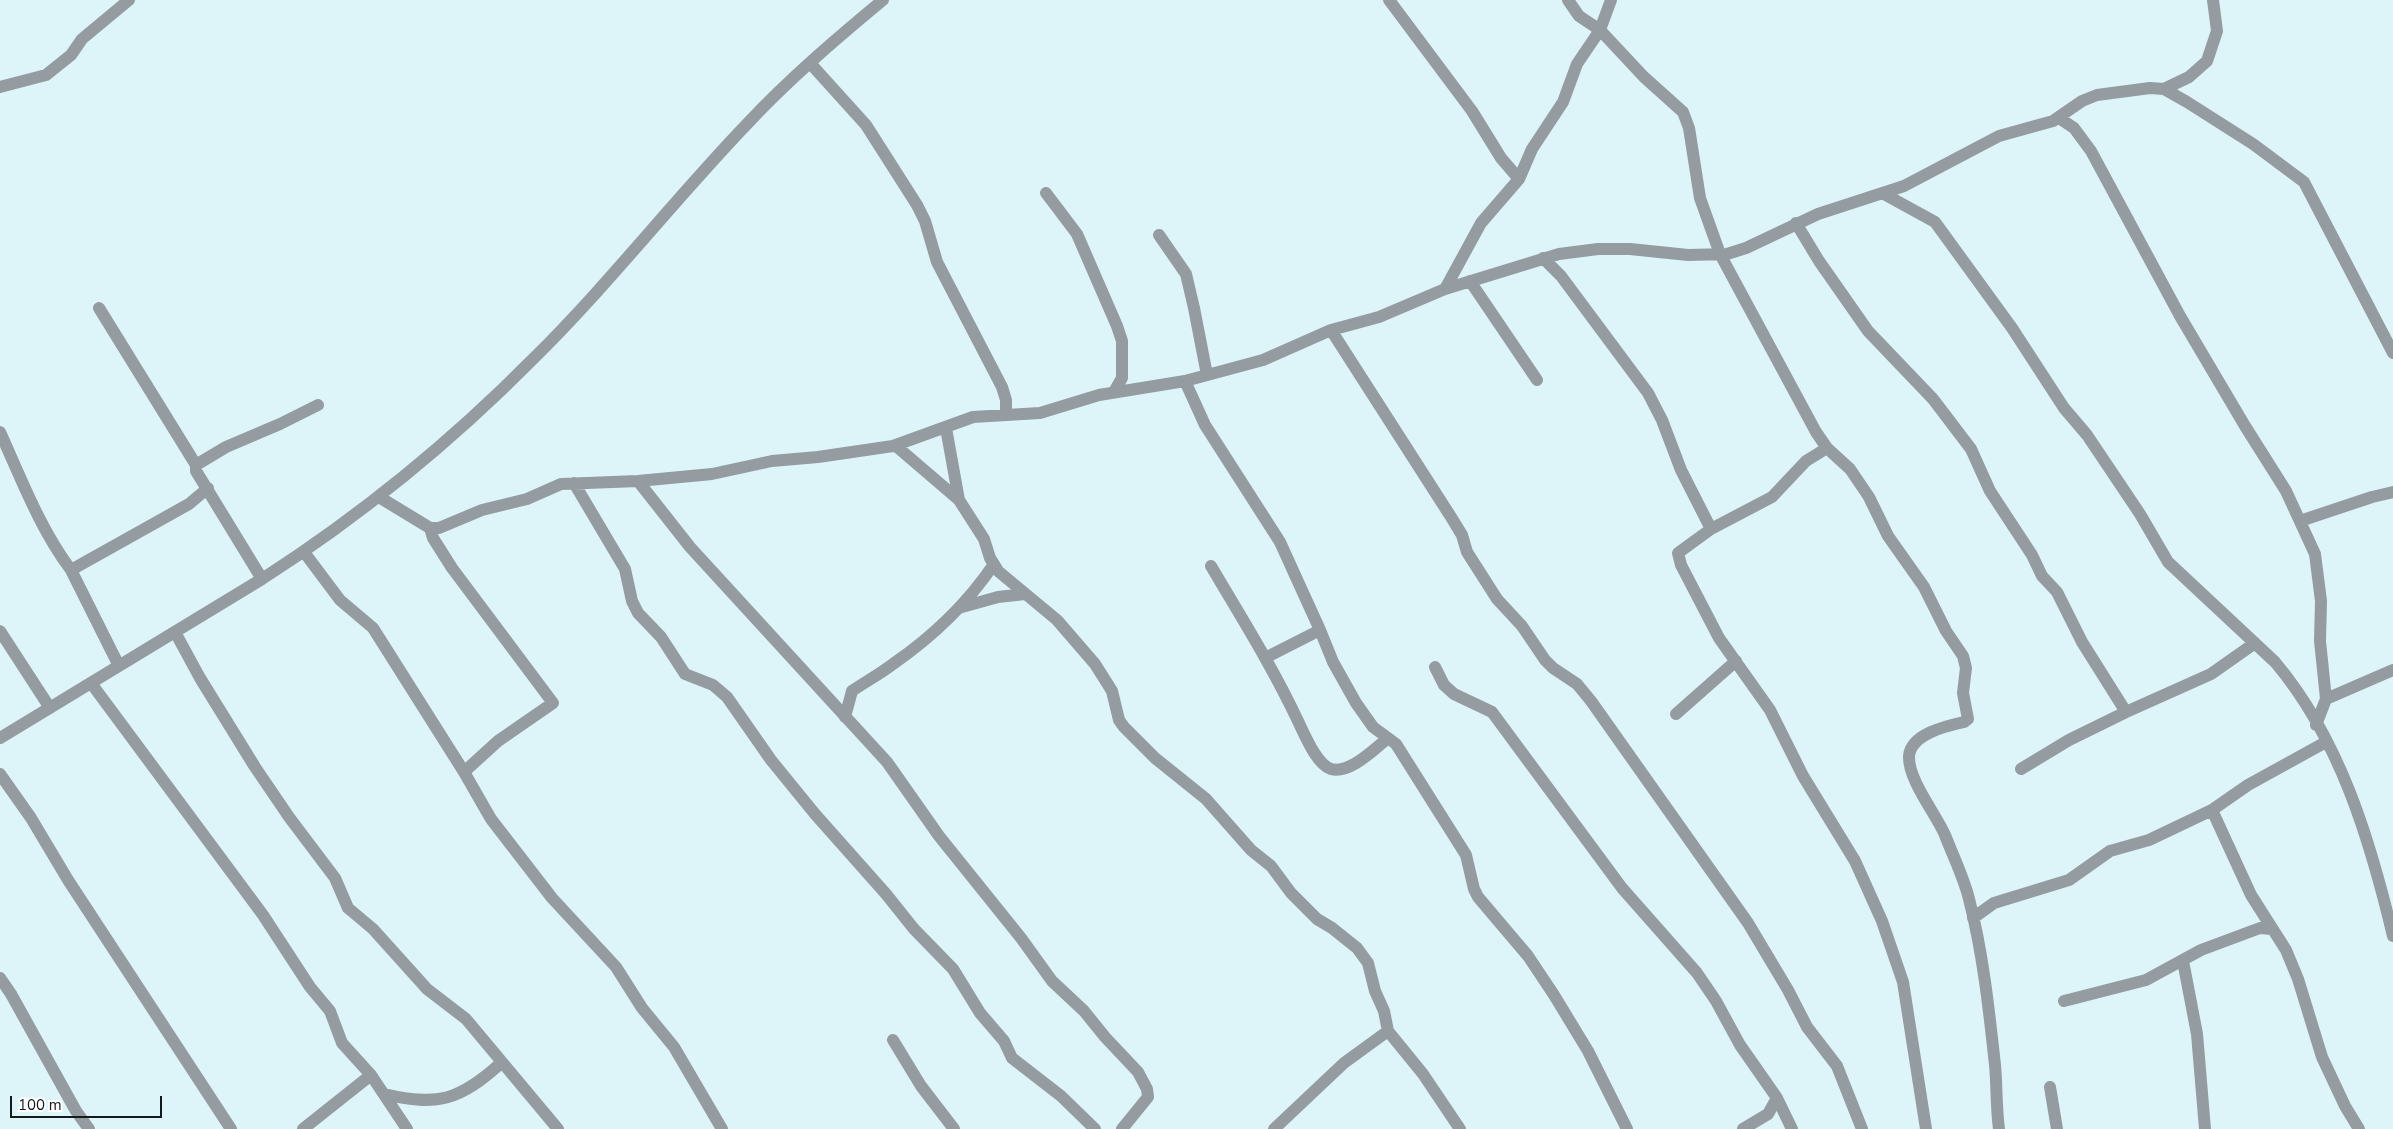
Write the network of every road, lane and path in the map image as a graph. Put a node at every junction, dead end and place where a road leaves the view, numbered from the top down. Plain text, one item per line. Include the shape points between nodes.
1 (129, 0) edge
2 (883, 0) edge
3 (1389, 0) edge
4 (1568, 0) edge
5 (1611, 0) edge
6 (2213, 0) edge
7 (1600, 30) junction
8 (810, 63) junction
9 (0, 86) edge
10 (2164, 89) junction
11 (2059, 118) junction
12 (1519, 179) junction
13 (1046, 193) dead end
14 (1884, 194) junction
15 (1796, 223) junction
16 (1159, 234) dead end
17 (1720, 254) junction
18 (1543, 258) junction
19 (1470, 281) junction
20 (1445, 289) junction
21 (99, 308) dead end
22 (1331, 330) junction
23 (2393, 353) edge
24 (1207, 375) junction
25 (1122, 378) junction
26 (1537, 380) dead end
27 (1185, 381) junction
28 (1131, 389) junction
29 (1114, 392) junction
30 (318, 405) dead end
31 (1006, 415) junction
32 (946, 428) junction
33 (0, 432) edge
34 (896, 446) junction
35 (1827, 448) junction
36 (196, 465) junction
37 (638, 481) junction
38 (574, 483) junction
39 (208, 488) junction
40 (2393, 492) edge
41 (379, 497) junction
42 (959, 500) junction
43 (2300, 521) junction
44 (430, 528) junction
45 (1711, 529) junction
46 (304, 552) junction
47 (994, 564) junction
48 (1211, 566) dead end
49 (71, 570) junction
50 (262, 579) junction
51 (1025, 594) junction
52 (959, 608) junction
53 (1320, 630) junction
54 (0, 631) edge
55 (175, 632) junction
56 (2256, 643) junction
57 (1266, 658) junction
58 (1736, 661) junction
59 (119, 666) junction
60 (1435, 667) dead end
61 (2393, 670) edge
62 (92, 683) junction
63 (2326, 699) junction
64 (50, 708) junction
65 (2126, 712) junction
66 (1676, 714) dead end
67 (845, 717) junction
68 (2316, 725) junction
69 (0, 738) edge
70 (1387, 739) junction
71 (2326, 742) junction
72 (2021, 768) dead end
73 (464, 772) junction
74 (0, 774) edge
75 (2212, 810) junction
76 (1973, 918) junction
77 (2266, 929) junction
78 (2393, 936) edge
79 (2183, 961) junction
80 (0, 978) edge
81 (2064, 1001) dead end
82 (1388, 1032) junction
83 (893, 1040) dead end
84 (501, 1062) junction
85 (371, 1075) junction
86 (2050, 1087) dead end
87 (384, 1094) junction
88 (1777, 1098) junction
89 (1768, 1114) junction
90 (1786, 1114) junction
91 (226, 1126) edge
92 (89, 1129) edge
93 (302, 1129) edge
94 (407, 1129) edge
95 (558, 1129) edge
96 (722, 1129) edge
97 (954, 1129) edge
98 (1095, 1129) edge
99 (1122, 1129) edge
100 (1274, 1129) edge
101 (1460, 1129) edge
102 (1627, 1129) edge
103 (1744, 1129) edge
104 (1792, 1129) edge
105 (1862, 1129) edge
106 (1926, 1129) edge
107 (1999, 1129) edge
108 (2057, 1129) edge
109 (2205, 1129) edge
110 (2359, 1129) edge

1 - 9 street via 82,39 71,55 46,75
2 - 8 street
3 - 12 street
4 - 7 street via 1579,16
5 - 7 street
6 - 10 street via 2217,32 2207,61 2189,77
7 - 12 street via 1577,64 1563,102 1532,149
7 - 17 street via 1644,77 1683,112 1689,128 1700,198
8 - 31 street via 866,125 917,206 937,262 1002,387
8 - 41 street via 747,124 534,359 484,407
10 - 11 street via 2097,95 2082,101
10 - 23 street via 2253,144 2304,182
11 - 14 street via 2036,128 2000,136
11 - 43 street via 2074,128 2091,151 2150,263 2272,467
12 - 20 street via 1481,223
13 - 25 street via 1077,234 1096,274 1122,341
14 - 15 street
14 - 56 street via 1935,222 2012,328 2064,408 2087,435 2168,562
15 - 17 street via 1746,248
15 - 65 street via 1868,331 1933,399 1971,450 1990,491 2042,576 2057,592 2091,657
16 - 24 street via 1186,274
17 - 18 street via 1688,256 1598,249
17 - 35 street
18 - 19 street
18 - 45 street via 1561,276 1648,393 1662,420 1680,470
19 - 20 street
19 - 26 street
20 - 22 street via 1379,317
21 - 36 street
22 - 24 street via 1263,360
22 - 105 street via 1452,517 1467,552 1497,599 1553,668 1577,684 1591,701 1748,924 1807,1027 1837,1066
24 - 27 street
25 - 28 street
25 - 29 street
27 - 28 street
27 - 53 street via 1205,425 1280,542
28 - 29 street
29 - 31 street via 1040,413
30 - 36 street via 226,447
31 - 32 street via 973,417
32 - 34 street
32 - 42 street
33 - 49 street via 60,556
34 - 37 street via 772,461 712,474
34 - 42 street
35 - 45 street via 1806,461 1772,497
35 - 76 street via 1850,469 1869,497 1888,536 1924,588 1965,663 1963,692 1968,719 1923,736 1913,745 1909,758 1916,780 1944,834 1969,898
36 - 39 street via 196,471
37 - 38 street
37 - 67 street via 690,547
38 - 44 street via 551,487 527,499 482,510 439,528
38 - 98 street via 625,568 638,613 661,637 685,674 713,686 727,697 771,760 815,814 914,929 953,969 980,1014 1004,1041 1012,1058
39 - 49 street via 189,504
39 - 50 street
40 - 43 street
41 - 44 street
41 - 46 street
42 - 47 street via 984,539
43 - 63 street via 2315,554
44 - 73 street via 452,568 554,703 498,741
45 - 58 street via 1678,553 1705,612
46 - 50 street
46 - 73 street via 340,600 372,628
47 - 51 street
47 - 52 street
48 - 57 street
49 - 59 street
50 - 55 street
51 - 52 street via 998,597
51 - 82 street via 1057,620 1095,664 1112,691 1119,720 1124,727 1155,758 1206,799 1312,914 1357,948 1368,963
52 - 67 street via 914,648 852,691
53 - 57 street
53 - 70 street via 1333,662 1356,702 1373,727
54 - 64 street
55 - 59 street
55 - 84 street via 255,768 335,878 348,908 373,929 427,989 466,1019
56 - 65 street via 2211,674
56 - 68 street via 2289,678
57 - 70 street via 1310,744 1326,766 1334,769 1348,767
58 - 66 street
58 - 106 street via 1770,710 1803,776 1855,861 1882,921 1903,982
59 - 62 street
60 - 88 street via 1444,685 1454,694 1492,712 1497,718 1622,888 1697,973 1740,1045
61 - 63 street
62 - 64 street
62 - 85 street via 324,1002 342,1043
63 - 68 street
64 - 69 street
65 - 72 street via 2068,740
67 - 99 street via 887,762 939,836 1052,981 1084,1011 1138,1072 1148,1097
68 - 71 street
70 - 102 street via 1396,744 1466,855 1478,897 1528,956 1572,1023
71 - 75 street via 2248,785
71 - 78 street via 2341,769 2365,831
73 - 96 street via 490,819 552,898 616,967 642,1008 674,1047
74 - 91 street
75 - 76 street via 2149,840 2110,851 2069,880 1994,904
75 - 77 street via 2251,895 2263,913
76 - 107 street via 1984,977
77 - 79 street via 2201,950
77 - 110 street via 2286,950 2322,1057
79 - 81 street via 2146,980
79 - 109 street via 2197,1034
80 - 92 street
82 - 100 street via 1344,1063
82 - 101 street via 1423,1074
83 - 97 street via 921,1086
84 - 87 street via 474,1085 445,1099 423,1102
84 - 95 street
85 - 87 street
85 - 93 street
86 - 108 street
87 - 94 street
88 - 89 street
88 - 90 street
89 - 90 street
89 - 103 street
90 - 104 street

